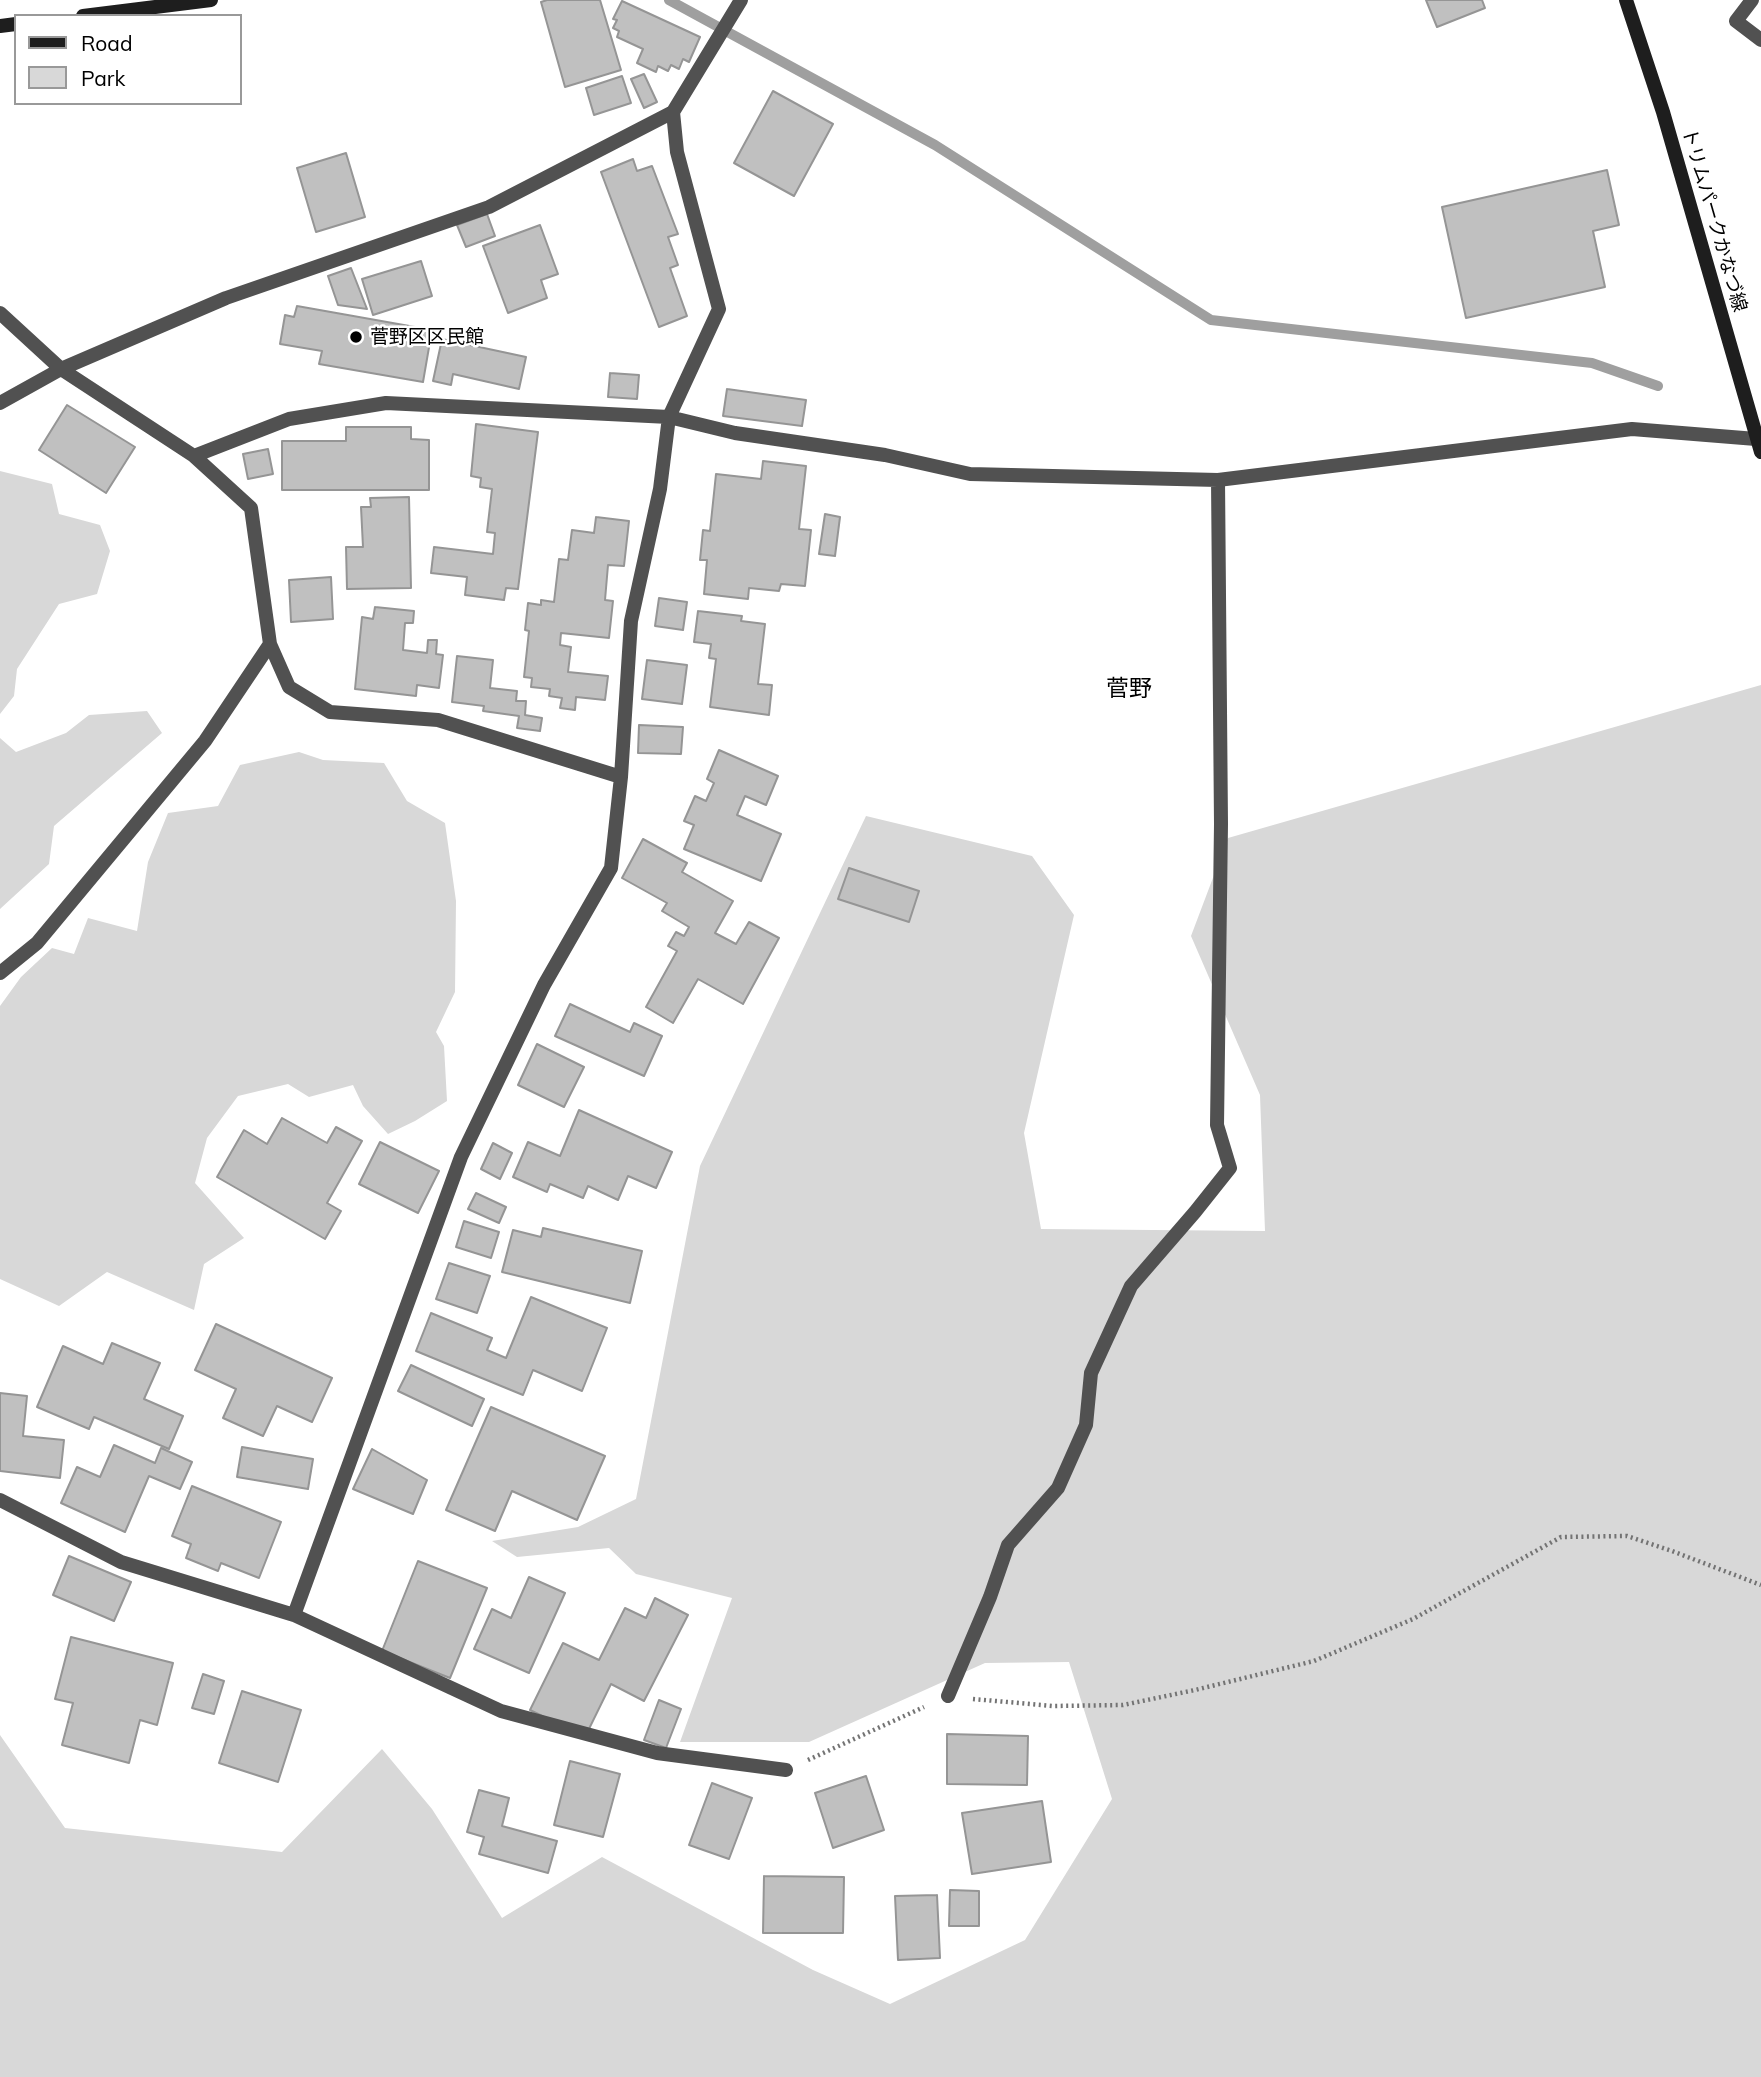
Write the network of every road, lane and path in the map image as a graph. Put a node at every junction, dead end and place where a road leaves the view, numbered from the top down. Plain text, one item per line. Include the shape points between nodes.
1 (211, 0) edge
2 (741, 0) edge
3 (1626, 0) edge
4 (1752, 0) edge
5 (99, 14) edge
6 (1761, 40) edge
7 (673, 112) junction
8 (0, 313) edge
9 (61, 369) junction
10 (0, 402) edge
11 (669, 417) junction
12 (1759, 446) edge
13 (194, 456) junction
14 (1218, 480) junction
15 (270, 644) junction
16 (621, 777) junction
17 (0, 973) edge
18 (0, 1500) edge
19 (1761, 1585) edge
20 (294, 1615) junction
21 (948, 1696) junction
22 (786, 1770) joint

1 - 5 main road
2 - 7 street
3 - 12 main road, トリムパークかなづ線
4 - 6 street via 1736,21
7 - 9 street via 489,206 226,298
7 - 11 street via 677,152 719,309
8 - 9 street
9 - 10 street
9 - 13 street
11 - 13 street via 386,403 289,419
11 - 14 street via 970,474
11 - 16 street via 660,489 631,621
12 - 14 street via 1632,429
13 - 15 street via 251,508
14 - 21 street via 1221,824 1217,1125 1230,1168 1131,1286 1091,1373 1086,1424 1058,1488 1009,1545
15 - 16 street via 289,687 330,712 438,720
15 - 17 street via 205,741 37,943
16 - 20 street via 611,868 544,985 461,1157
18 - 20 street via 121,1562
19 - 21 path via 1627,1536 1561,1537 1413,1619 1314,1661 1123,1705 1053,1706
20 - 22 street via 501,1711 657,1753
21 - 22 path

